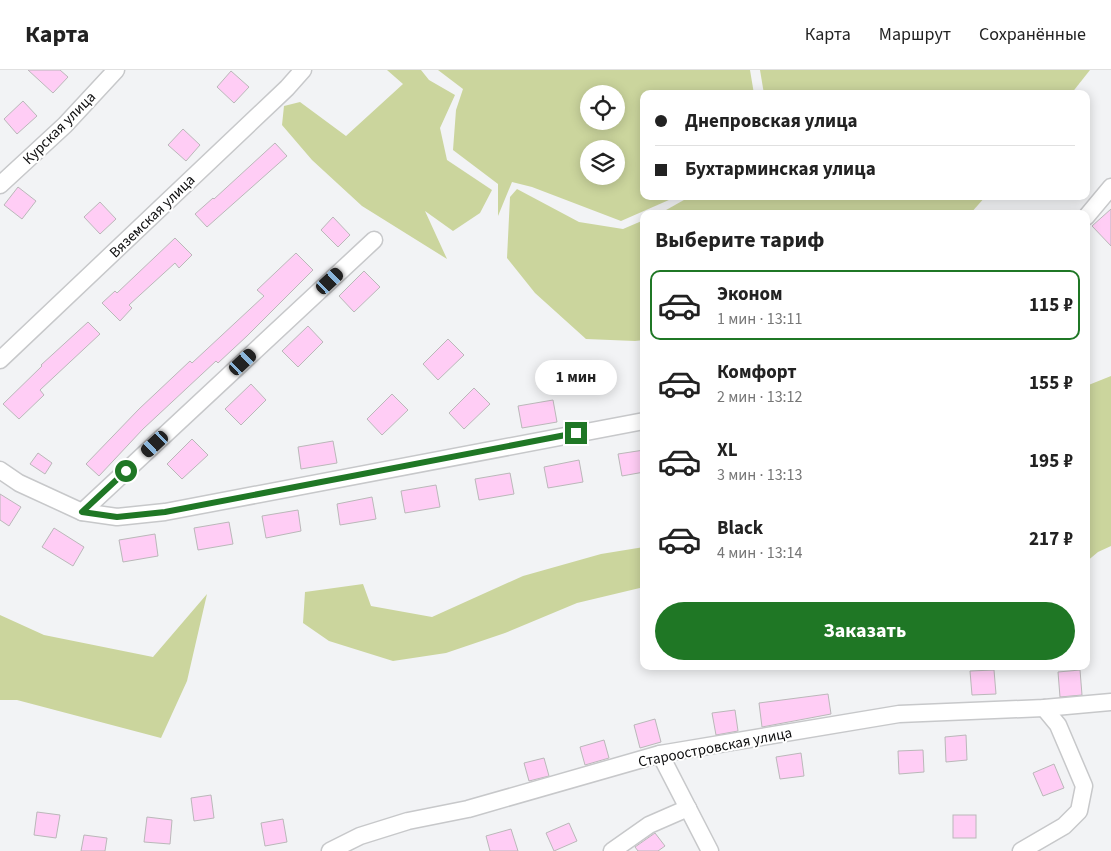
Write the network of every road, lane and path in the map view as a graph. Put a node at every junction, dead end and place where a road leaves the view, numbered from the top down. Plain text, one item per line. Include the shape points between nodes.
1 (116, 70) edge
2 (303, 70) edge
3 (0, 185) edge
4 (1111, 187) edge
5 (1090, 212) edge
6 (374, 240) dead end
7 (0, 360) edge
8 (640, 422) edge
9 (0, 470) edge
10 (82, 512) junction
11 (1111, 702) edge
12 (1044, 708) junction
13 (660, 754) junction
14 (688, 808) junction
15 (330, 851) edge
16 (612, 851) edge
17 (710, 851) edge
18 (1021, 851) edge

1 - 3 street, Курская улица via 65,125
2 - 7 street, Вяземская улица
4 - 5 street
6 - 10 street
8 - 10 street via 165,512 117,517
9 - 10 street via 18,483
11 - 12 street, Староостровская улица
12 - 13 street, Староостровская улица via 899,714
12 - 18 street via 1058,726 1084,786 1079,811 1064,826
13 - 14 street
13 - 15 street, Староостровская улица via 468,809 408,821 360,836
14 - 16 street via 649,826
14 - 17 street

